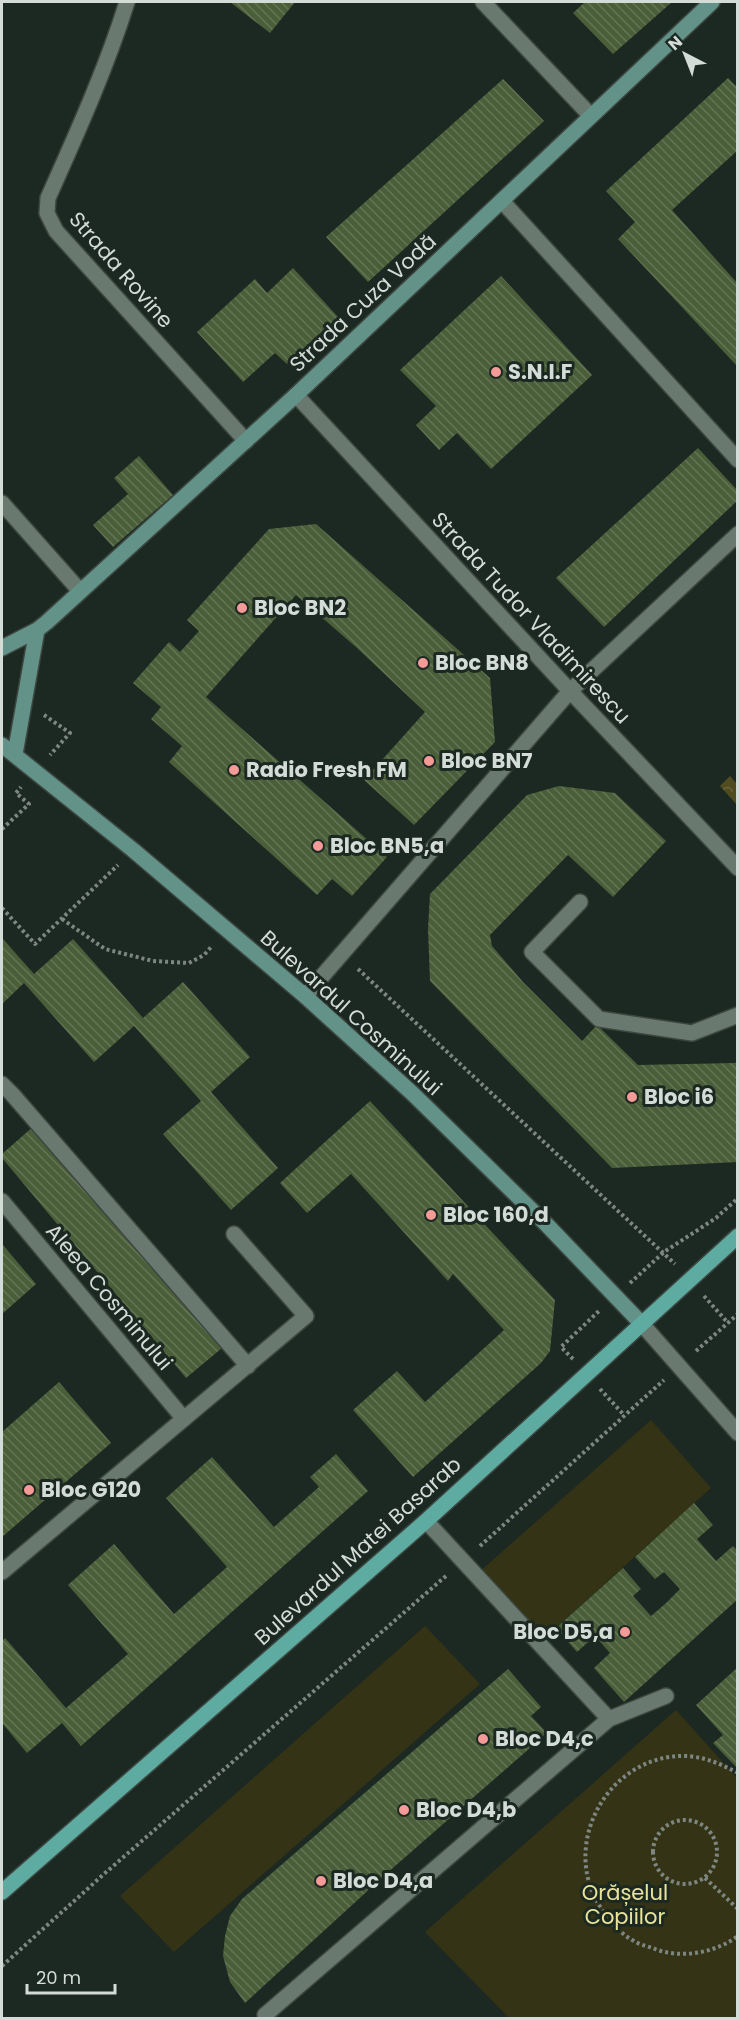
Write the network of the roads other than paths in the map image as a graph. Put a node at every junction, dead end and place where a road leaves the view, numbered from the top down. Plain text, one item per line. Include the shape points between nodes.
1 (127, 2) edge
2 (483, 2) edge
3 (712, 2) edge
4 (591, 116) junction
5 (502, 201) junction
6 (296, 395) junction
7 (246, 441) junction
8 (738, 460) edge
9 (2, 503) edge
10 (738, 534) edge
11 (80, 591) junction
12 (37, 630) junction
13 (2, 648) edge
14 (570, 691) junction
15 (2, 745) edge
16 (8, 754) edge
17 (738, 868) edge
18 (580, 902) dead end
19 (305, 996) junction
20 (738, 1016) edge
21 (2, 1084) edge
22 (2, 1201) edge
23 (234, 1234) dead end
24 (738, 1236) edge
25 (641, 1323) junction
26 (248, 1366) junction
27 (184, 1419) junction
28 (738, 1433) edge
29 (426, 1521) junction
30 (2, 1572) edge
31 (666, 1696) dead end
32 (609, 1719) junction
33 (2, 1892) edge
34 (266, 2015) dead end

1 - 7 street, Strada Rovine via 112,49 48,198 47,213 56,231
2 - 4 street
3 - 4 street, Strada Cuza Vodă
4 - 5 street, Strada Cuza Vodă
5 - 6 street, Strada Cuza Vodă
5 - 8 street
6 - 7 street, Strada Cuza Vodă
6 - 14 street, Strada Tudor Vladimirescu
7 - 11 street, Strada Cuza Vodă
9 - 11 street
10 - 14 street
11 - 12 street, Strada Cuza Vodă
12 - 13 street, Strada Cuza Vodă
12 - 16 street via 23,711
14 - 17 street, Strada Tudor Vladimirescu
14 - 19 street
15 - 16 street, Bulevardul Cosminului
16 - 19 street, Bulevardul Cosminului via 133,850
18 - 20 street via 532,952 599,1019 692,1033
19 - 25 street, Bulevardul Cosminului via 548,1225
21 - 26 street
22 - 27 street, Aleea Cosminului
23 - 26 street via 306,1316
24 - 25 main road, Bulevardul Matei Basarab
25 - 28 street
25 - 29 main road, Bulevardul Matei Basarab
26 - 27 street
27 - 30 street
29 - 32 street
29 - 33 main road, Bulevardul Matei Basarab
31 - 32 street
32 - 34 street

